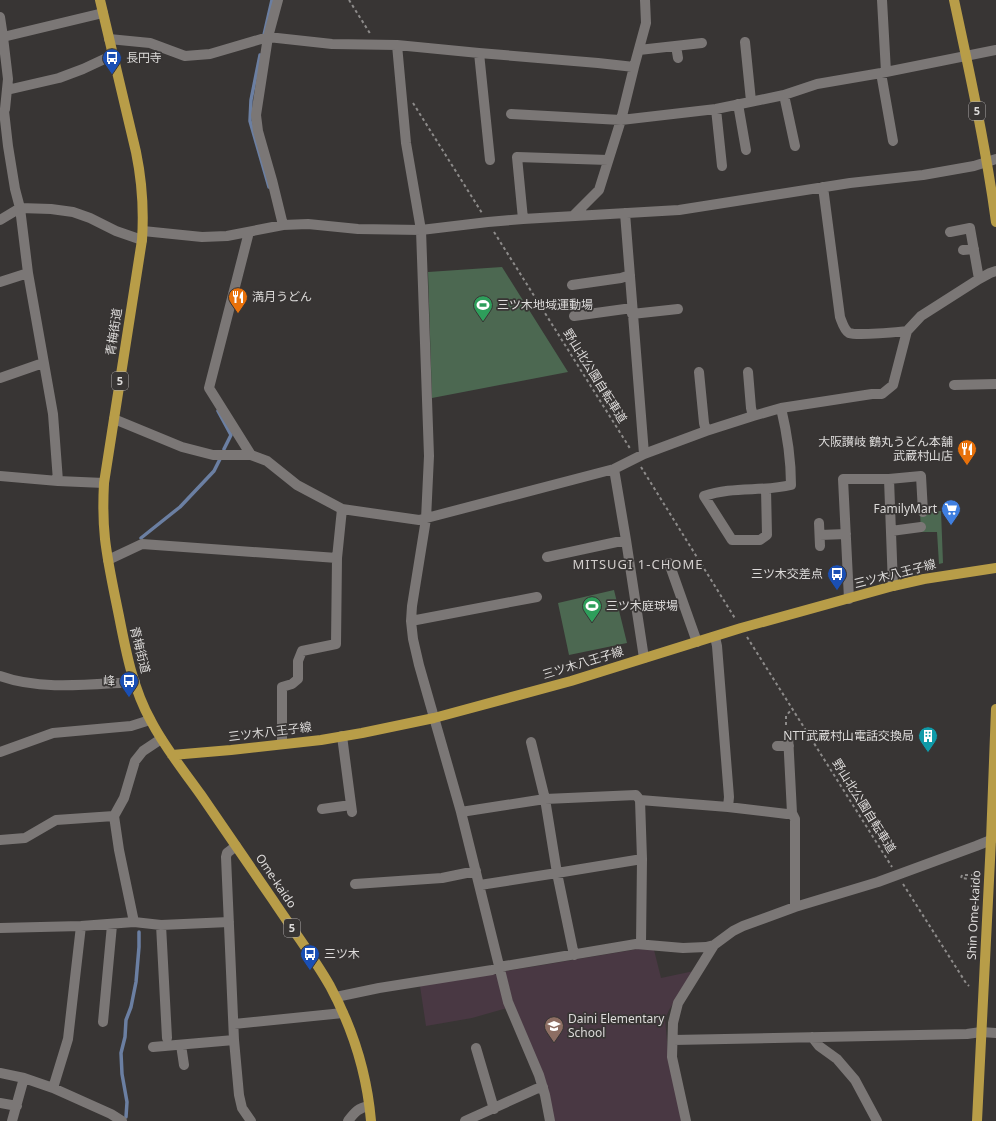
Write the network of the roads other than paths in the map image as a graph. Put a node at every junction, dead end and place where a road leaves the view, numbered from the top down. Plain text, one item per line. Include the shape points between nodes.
1 (100, 0) edge
2 (278, 0) edge
3 (645, 0) edge
4 (882, 0) edge
5 (954, 0) edge
6 (103, 13) junction
7 (0, 18) edge
8 (4, 37) junction
9 (265, 38) junction
10 (109, 39) junction
11 (745, 42) dead end
12 (702, 44) dead end
13 (397, 45) junction
14 (676, 46) junction
15 (639, 50) junction
16 (996, 50) edge
17 (479, 53) junction
18 (113, 55) junction
19 (966, 55) junction
20 (678, 58) dead end
21 (634, 67) junction
22 (883, 73) junction
23 (7, 90) junction
24 (784, 95) junction
25 (751, 101) junction
26 (738, 104) junction
27 (716, 109) junction
28 (2, 112) edge
29 (511, 114) dead end
30 (621, 120) junction
31 (892, 141) dead end
32 (795, 146) dead end
33 (746, 150) dead end
34 (490, 160) dead end
35 (608, 160) junction
36 (992, 161) edge
37 (722, 166) dead end
38 (823, 187) junction
39 (20, 208) junction
40 (625, 213) junction
41 (573, 216) junction
42 (523, 219) junction
43 (0, 220) edge
44 (996, 222) edge
45 (283, 225) junction
46 (421, 230) junction
47 (249, 232) junction
48 (950, 232) dead end
49 (142, 235) junction
50 (974, 249) junction
51 (963, 250) dead end
52 (996, 271) edge
53 (28, 273) junction
54 (630, 275) junction
55 (979, 280) junction
56 (0, 282) edge
57 (572, 285) dead end
58 (583, 304) dead end
59 (678, 309) dead end
60 (632, 311) junction
61 (585, 315) junction
62 (574, 316) dead end
63 (907, 331) junction
64 (43, 363) junction
65 (699, 372) dead end
66 (748, 372) dead end
67 (0, 378) edge
68 (996, 384) edge
69 (954, 385) dead end
70 (781, 408) junction
71 (754, 416) junction
72 (114, 418) junction
73 (706, 431) junction
74 (251, 456) junction
75 (638, 457) junction
76 (614, 469) junction
77 (0, 476) edge
78 (889, 479) junction
79 (58, 481) junction
80 (104, 483) junction
81 (766, 489) junction
82 (342, 509) junction
83 (923, 512) dead end
84 (426, 519) junction
85 (819, 523) dead end
86 (921, 528) dead end
87 (891, 531) junction
88 (846, 534) junction
89 (820, 535) junction
90 (626, 540) junction
91 (820, 546) dead end
92 (548, 557) dead end
93 (337, 558) junction
94 (108, 560) junction
95 (669, 563) dead end
96 (996, 568) edge
97 (892, 586) junction
98 (537, 597) dead end
99 (850, 599) junction
100 (411, 621) junction
101 (715, 637) junction
102 (697, 642) junction
103 (644, 658) junction
104 (0, 676) edge
105 (134, 682) junction
106 (996, 710) edge
107 (434, 718) junction
108 (150, 720) junction
109 (996, 722) edge
110 (788, 735) road end
111 (342, 736) junction
112 (161, 739) junction
113 (531, 742) dead end
114 (282, 744) junction
115 (777, 746) dead end
116 (789, 746) junction
117 (0, 752) edge
118 (172, 755) junction
119 (545, 799) junction
120 (640, 800) junction
121 (728, 807) junction
122 (322, 809) dead end
123 (461, 812) junction
124 (792, 813) junction
125 (114, 816) junction
126 (994, 838) edge
127 (0, 840) edge
128 (236, 846) junction
129 (642, 859) junction
130 (476, 871) junction
131 (557, 874) junction
132 (355, 884) dead end
133 (480, 885) junction
134 (795, 907) junction
135 (134, 922) junction
136 (229, 922) junction
137 (112, 925) junction
138 (161, 925) junction
139 (81, 926) junction
140 (0, 928) edge
141 (641, 944) junction
142 (714, 945) junction
143 (574, 955) junction
144 (499, 967) junction
145 (336, 998) junction
146 (343, 1013) junction
147 (103, 1022) dead end
148 (234, 1024) junction
149 (981, 1032) junction
150 (996, 1033) edge
151 (812, 1037) junction
152 (167, 1038) dead end
153 (234, 1040) junction
154 (673, 1040) junction
155 (181, 1045) junction
156 (154, 1047) dead end
157 (476, 1048) dead end
158 (184, 1065) dead end
159 (0, 1073) edge
160 (24, 1078) junction
161 (543, 1087) junction
162 (53, 1088) junction
163 (0, 1103) edge
164 (17, 1106) junction
165 (370, 1106) junction
166 (494, 1109) junction
167 (12, 1121) edge
168 (122, 1121) edge
169 (251, 1121) edge
170 (348, 1121) edge
171 (372, 1121) edge
172 (465, 1121) edge
173 (550, 1121) edge
174 (686, 1121) edge
175 (877, 1121) edge
176 (977, 1121) edge

1 - 6 main road, 青梅街道 / 5
2 - 9 street
3 - 15 street via 646,23
4 - 22 street
5 - 19 main road, 5
6 - 8 street
6 - 10 main road, 青梅街道 / 5
7 - 8 street
8 - 23 street
9 - 10 street via 210,54 185,56 150,43
9 - 13 street via 332,44
9 - 45 street via 256,115
10 - 18 main road, 青梅街道 / 5
11 - 25 street
12 - 14 street
13 - 17 street
13 - 46 street via 406,143
14 - 15 street
14 - 20 street
15 - 21 street
16 - 19 street
17 - 21 street
17 - 34 street
18 - 23 street via 59,78
18 - 49 main road, 青梅街道 / 5 via 140,171 143,200
19 - 22 street
19 - 36 main road, 5
21 - 30 street
22 - 24 street via 817,84
22 - 31 street
23 - 28 street via 6,109
24 - 25 street
24 - 32 street
25 - 26 street
26 - 27 street
26 - 33 street
27 - 30 street
27 - 37 street
28 - 39 street
29 - 30 street
30 - 35 street
35 - 41 street via 599,190
35 - 42 street via 517,157
36 - 38 street via 923,175
36 - 44 main road, 5
38 - 40 street via 680,210
38 - 63 street via 840,316 844,327 849,332 858,334
39 - 43 street
39 - 49 street via 51,208 73,212 116,231
39 - 53 street
40 - 41 street
40 - 54 street
41 - 42 street
42 - 46 street
45 - 46 street
45 - 47 street
46 - 84 street via 429,456
47 - 49 street via 202,237
47 - 74 street via 209,388
48 - 50 street via 970,228
49 - 72 main road, 青梅街道 / 5
50 - 51 street
50 - 55 street
52 - 55 street
53 - 56 street
53 - 64 street
54 - 57 street
54 - 60 street
55 - 63 street via 921,316
58 - 61 street
59 - 60 street
60 - 61 street
60 - 75 street
61 - 62 street
63 - 70 street via 893,385 882,394
64 - 67 street
64 - 79 street via 53,414
65 - 73 street
66 - 71 street
68 - 69 street
70 - 71 street
70 - 81 street via 785,422 791,485
71 - 73 street
72 - 74 street via 167,441 213,455
72 - 80 main road, 青梅街道 / 5
73 - 75 street
74 - 82 street via 267,461 297,485
75 - 76 street
76 - 84 street
76 - 90 street
77 - 79 street
78 - 83 street via 921,476
78 - 87 street
78 - 88 street via 843,479
79 - 80 street
80 - 94 main road, 青梅街道 / 5 via 105,542
81 - 81 street via 737,489 704,496 732,540 760,540 767,534
82 - 84 street
82 - 93 street
84 - 100 street
85 - 89 street
86 - 87 street
87 - 97 street
88 - 89 street
88 - 99 street
89 - 91 street
90 - 92 street
90 - 103 street
93 - 94 street via 142,544
93 - 114 street via 336,644 302,650 298,661 298,679 282,687
94 - 105 main road, 青梅街道 / 5
95 - 102 street
96 - 97 main road, 三ツ木八王子線
97 - 99 main road, 三ツ木八王子線
98 - 100 street
99 - 101 main road, 三ツ木八王子線
100 - 107 street via 419,664
101 - 102 main road, 三ツ木八王子線
101 - 121 street
102 - 103 main road, 三ツ木八王子線
103 - 107 main road, 三ツ木八王子線 via 571,681
104 - 105 street via 47,686
105 - 108 main road, 青梅街道 / 5
106 - 109 main road, Shin Ome-kaido
107 - 111 main road, 三ツ木八王子線
107 - 123 street
108 - 112 main road, 青梅街道 / 5
108 - 117 street via 131,726 53,733
109 - 126 main road, Shin Ome-kaido
110 - 116 street
111 - 114 main road, 三ツ木八王子線
111 - 122 street via 351,808
112 - 118 main road, 青梅街道 / 5
112 - 125 street via 143,751 135,761 124,798
113 - 119 street
114 - 118 main road, 三ツ木八王子線
115 - 116 street
116 - 124 street
118 - 128 main road, Ome-kaido / 5
119 - 120 street via 636,795
119 - 123 street
119 - 131 street
120 - 121 street
120 - 129 street
121 - 124 street
123 - 130 street
124 - 134 street via 795,819
125 - 127 street via 56,820 25,838
125 - 135 street
126 - 134 street via 878,882
126 - 149 main road, Shin Ome-kaido
128 - 136 street via 226,857
128 - 145 main road, Ome-kaido / 5 via 307,950
129 - 131 street
129 - 141 street
130 - 132 street via 442,878
130 - 133 street
131 - 133 street
131 - 143 street
133 - 144 street
134 - 142 street via 732,931
135 - 137 street
135 - 138 street
136 - 138 street
136 - 148 street
137 - 139 street
137 - 147 street
138 - 152 street
139 - 140 street
139 - 162 street via 68,1039
141 - 142 street via 683,948
141 - 143 street
142 - 154 street via 678,1003 673,1023
143 - 144 street
144 - 145 street
144 - 161 street via 511,1011
145 - 146 main road, Ome-kaido / 5
146 - 148 street
146 - 165 main road, Ome-kaido / 5 via 359,1058
148 - 153 street
149 - 150 street
149 - 151 street
149 - 176 main road, Shin Ome-kaido
151 - 154 street
151 - 175 street via 819,1046 837,1059 855,1080
153 - 155 street
153 - 169 street via 239,1094 242,1108
154 - 174 street via 672,1057
155 - 156 street
155 - 158 street
157 - 166 street
159 - 160 street
160 - 162 street
160 - 164 street
161 - 166 street
161 - 173 street
162 - 168 street
163 - 164 street
164 - 167 street
165 - 170 street via 356,1111
165 - 171 main road, Ome-kaido / 5
166 - 172 street

